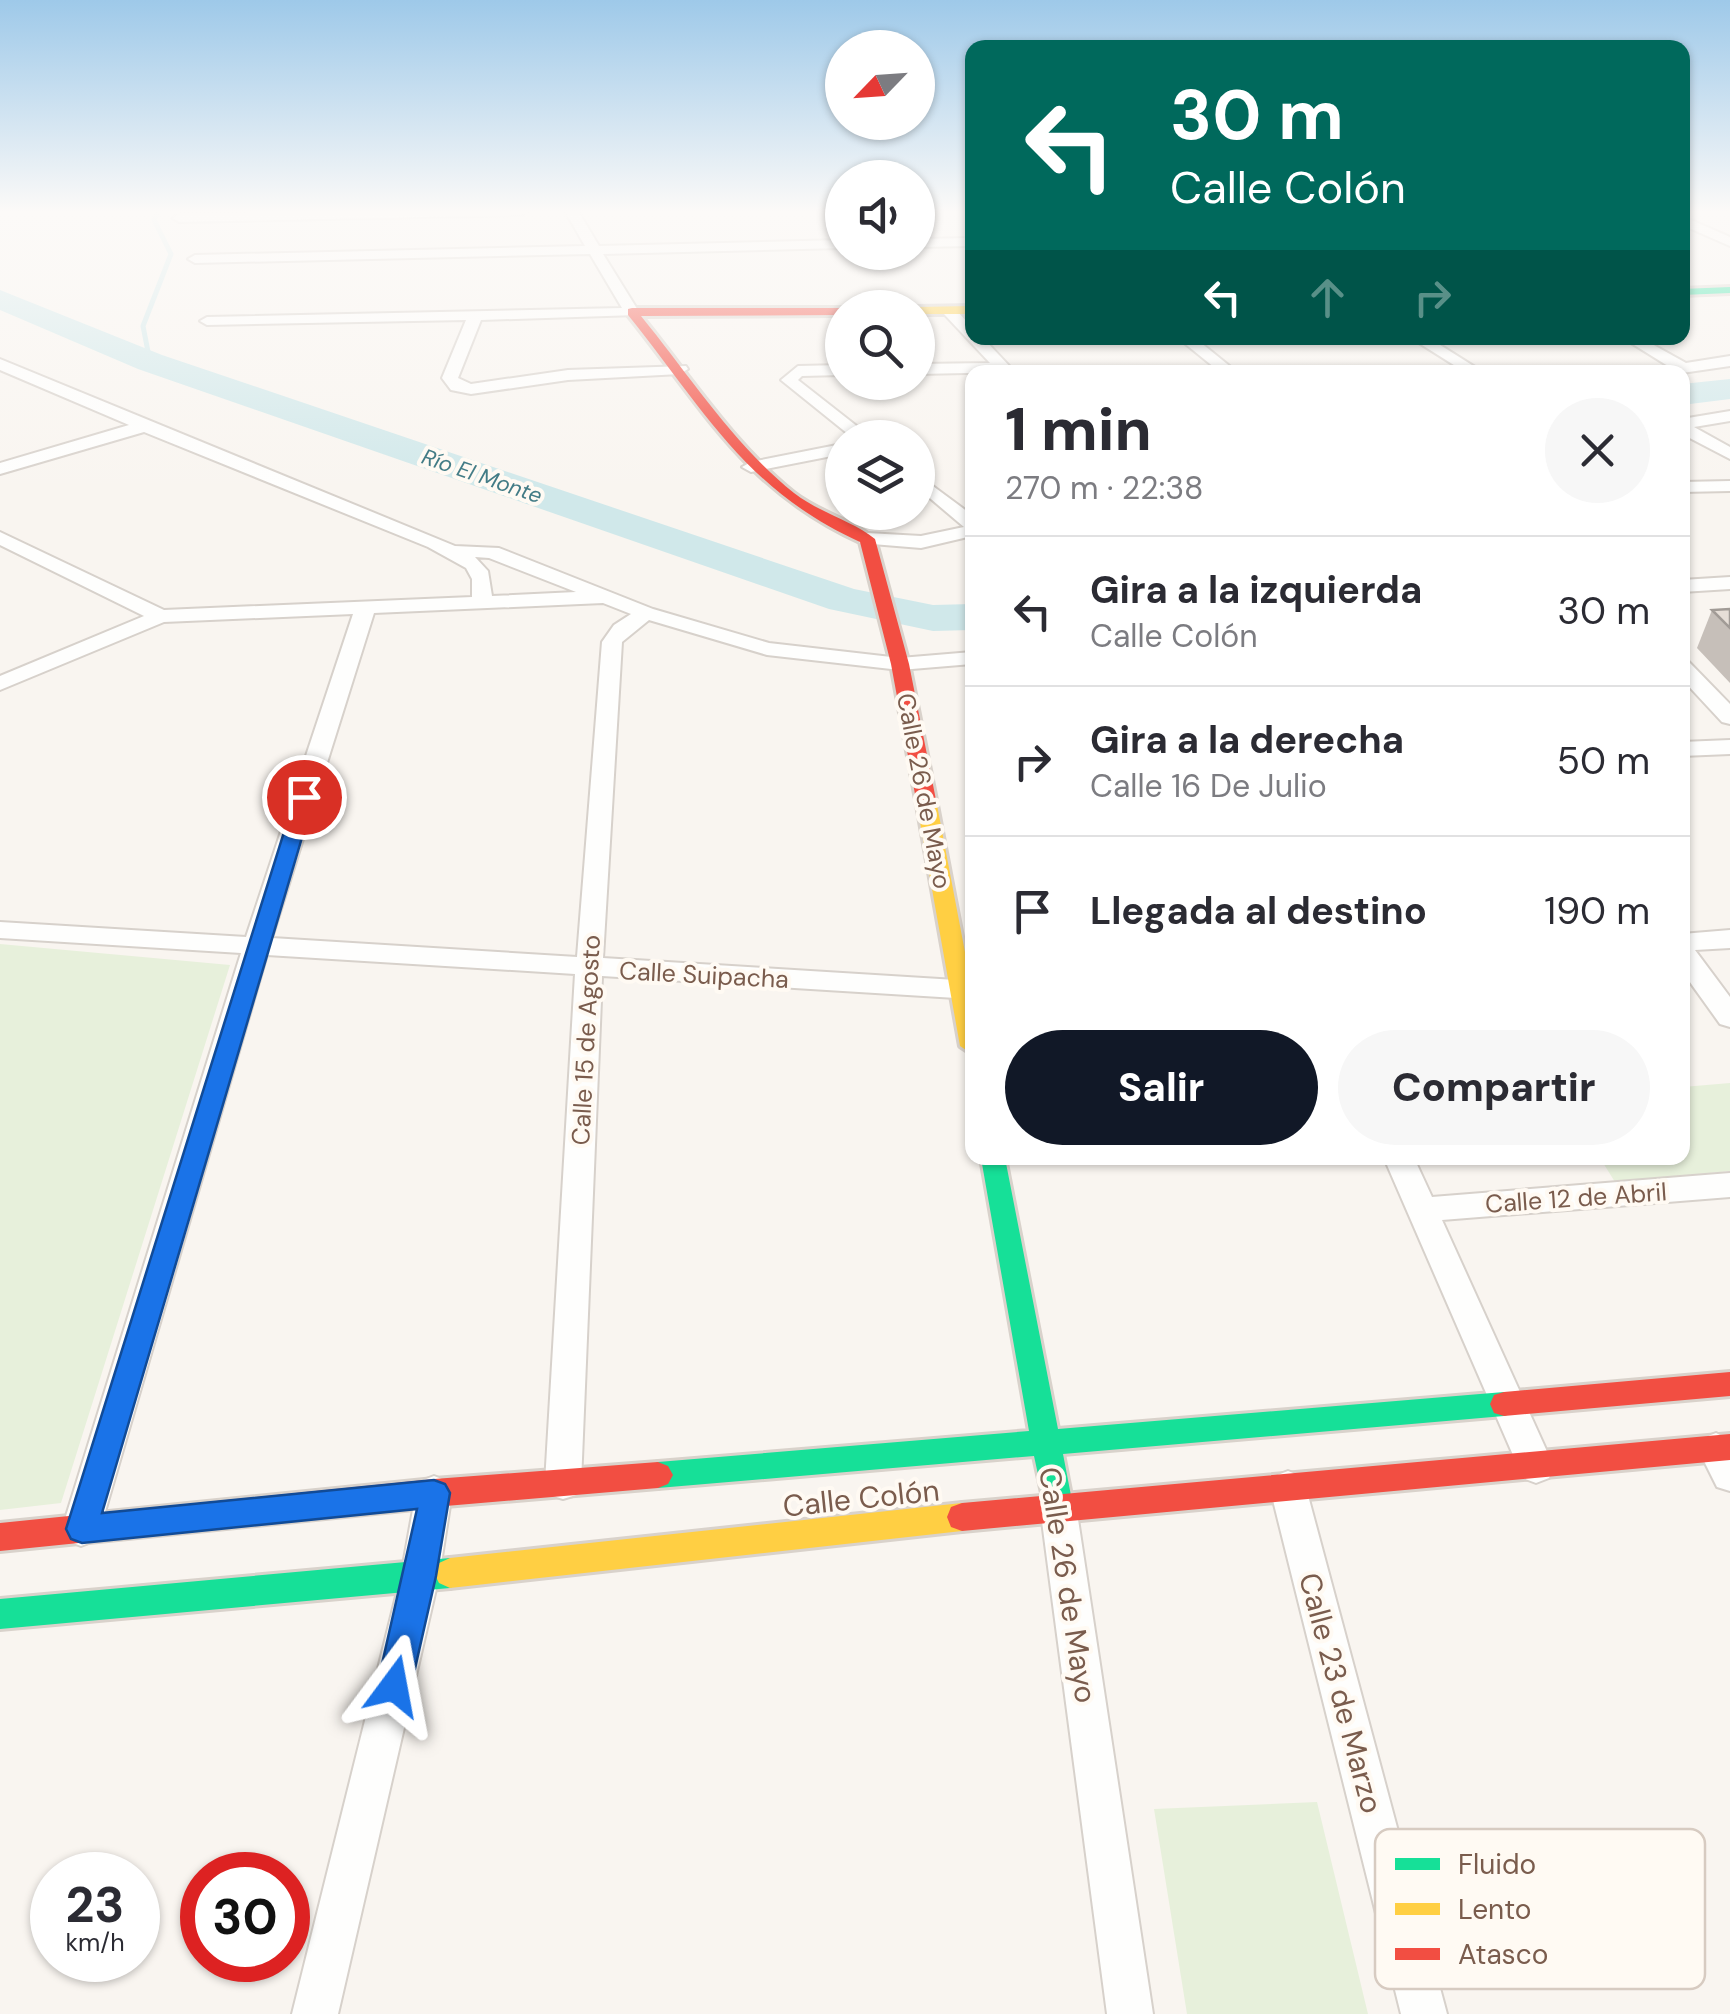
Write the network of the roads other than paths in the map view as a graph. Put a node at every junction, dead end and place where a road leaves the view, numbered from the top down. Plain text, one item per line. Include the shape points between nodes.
1 (628, 305) edge
2 (965, 310) edge
3 (825, 311) edge
4 (935, 311) edge
5 (948, 311) junction
6 (632, 312) junction
7 (476, 314) junction
8 (207, 321) dead end
9 (965, 329) edge
10 (980, 345) edge
11 (1195, 345) edge
12 (1431, 345) edge
13 (1643, 345) edge
14 (1730, 361) edge
15 (0, 364) edge
16 (998, 365) edge
17 (1221, 365) edge
18 (1463, 365) edge
19 (1677, 365) edge
20 (1690, 367) edge
21 (680, 369) junction
22 (935, 369) edge
23 (965, 370) edge
24 (825, 371) edge
25 (1730, 416) edge
26 (841, 420) edge
27 (1690, 424) edge
28 (145, 426) junction
29 (1690, 431) edge
30 (825, 452) edge
31 (1730, 454) edge
32 (751, 467) junction
33 (0, 469) edge
34 (1730, 486) edge
35 (1690, 487) edge
36 (935, 495) edge
37 (965, 521) edge
38 (965, 529) edge
39 (0, 538) edge
40 (870, 548) junction
41 (450, 551) junction
42 (1730, 583) edge
43 (1690, 586) edge
44 (608, 596) junction
45 (482, 603) junction
46 (366, 609) junction
47 (646, 613) junction
48 (161, 616) junction
49 (965, 659) edge
50 (900, 664) junction
51 (1690, 674) edge
52 (0, 684) edge
53 (1730, 717) edge
54 (1730, 747) edge
55 (1690, 749) edge
56 (0, 930) edge
57 (1730, 939) edge
58 (1690, 942) edge
59 (256, 947) junction
60 (1690, 962) edge
61 (589, 969) junction
62 (965, 980) edge
63 (965, 990) edge
64 (1730, 1017) edge
65 (994, 1165) edge
66 (1401, 1165) edge
67 (1730, 1186) edge
68 (1422, 1210) junction
69 (1730, 1384) edge
70 (1508, 1404) junction
71 (1047, 1446) junction
72 (1725, 1457) edge
73 (1536, 1467) junction
74 (562, 1483) junction
75 (1288, 1488) junction
76 (434, 1493) junction
77 (1058, 1506) junction
78 (82, 1529) junction
79 (0, 1536) edge
80 (420, 1576) junction
81 (0, 1614) edge
82 (1376, 1829) edge
83 (1418, 1989) edge
84 (315, 2014) edge
85 (1130, 2014) edge
86 (1424, 2014) edge

1 - 6 street
2 - 5 street
3 - 6 street
4 - 5 street
5 - 9 street
6 - 7 street
6 - 21 street
7 - 8 street
7 - 21 street via 450,378 458,387
10 - 16 street
11 - 17 street
12 - 18 street
13 - 19 street
14 - 20 street
15 - 28 street
21 - 32 street
22 - 23 street
24 - 26 street via 798,372 789,380
25 - 27 street
28 - 33 street
28 - 41 street
29 - 31 street
30 - 32 street
32 - 40 street via 805,513
34 - 35 street
36 - 37 street
38 - 40 street
39 - 48 street
40 - 50 street, Calle 26 de Mayo
41 - 44 street via 492,552
41 - 45 street via 478,567 485,581
42 - 43 street
44 - 45 street
44 - 47 street
45 - 46 street
46 - 48 street
46 - 59 street
47 - 50 street via 767,649
47 - 61 street, Calle 15 de Agosto via 612,642
48 - 52 street
49 - 50 street
50 - 62 street, Calle 26 de Mayo
51 - 53 street
54 - 55 street
56 - 59 street, Calle Suipacha
57 - 58 street
59 - 61 street, Calle Suipacha
59 - 78 street
60 - 64 street
61 - 63 street, Calle Suipacha
61 - 74 street, Calle 15 de Agosto
65 - 71 street, Calle 26 de Mayo
66 - 68 street
67 - 68 street, Calle 12 de Abril
68 - 70 street
69 - 70 street, Calle Colón
70 - 71 street, Calle Colón
70 - 73 street
71 - 74 street, Calle Colón
71 - 77 street, Calle 26 de Mayo
72 - 73 street, Calle Colón
73 - 75 street, Calle Colón
74 - 76 street, Calle Colón
75 - 77 street, Calle Colón
75 - 82 street, Calle 23 de Marzo
76 - 78 street, Calle Colón
76 - 80 street
77 - 80 street, Calle Colón
77 - 85 street, Calle 26 de Mayo
78 - 79 street, Calle Colón
80 - 81 street, Calle Colón
80 - 84 street
83 - 86 street, Calle 23 de Marzo

